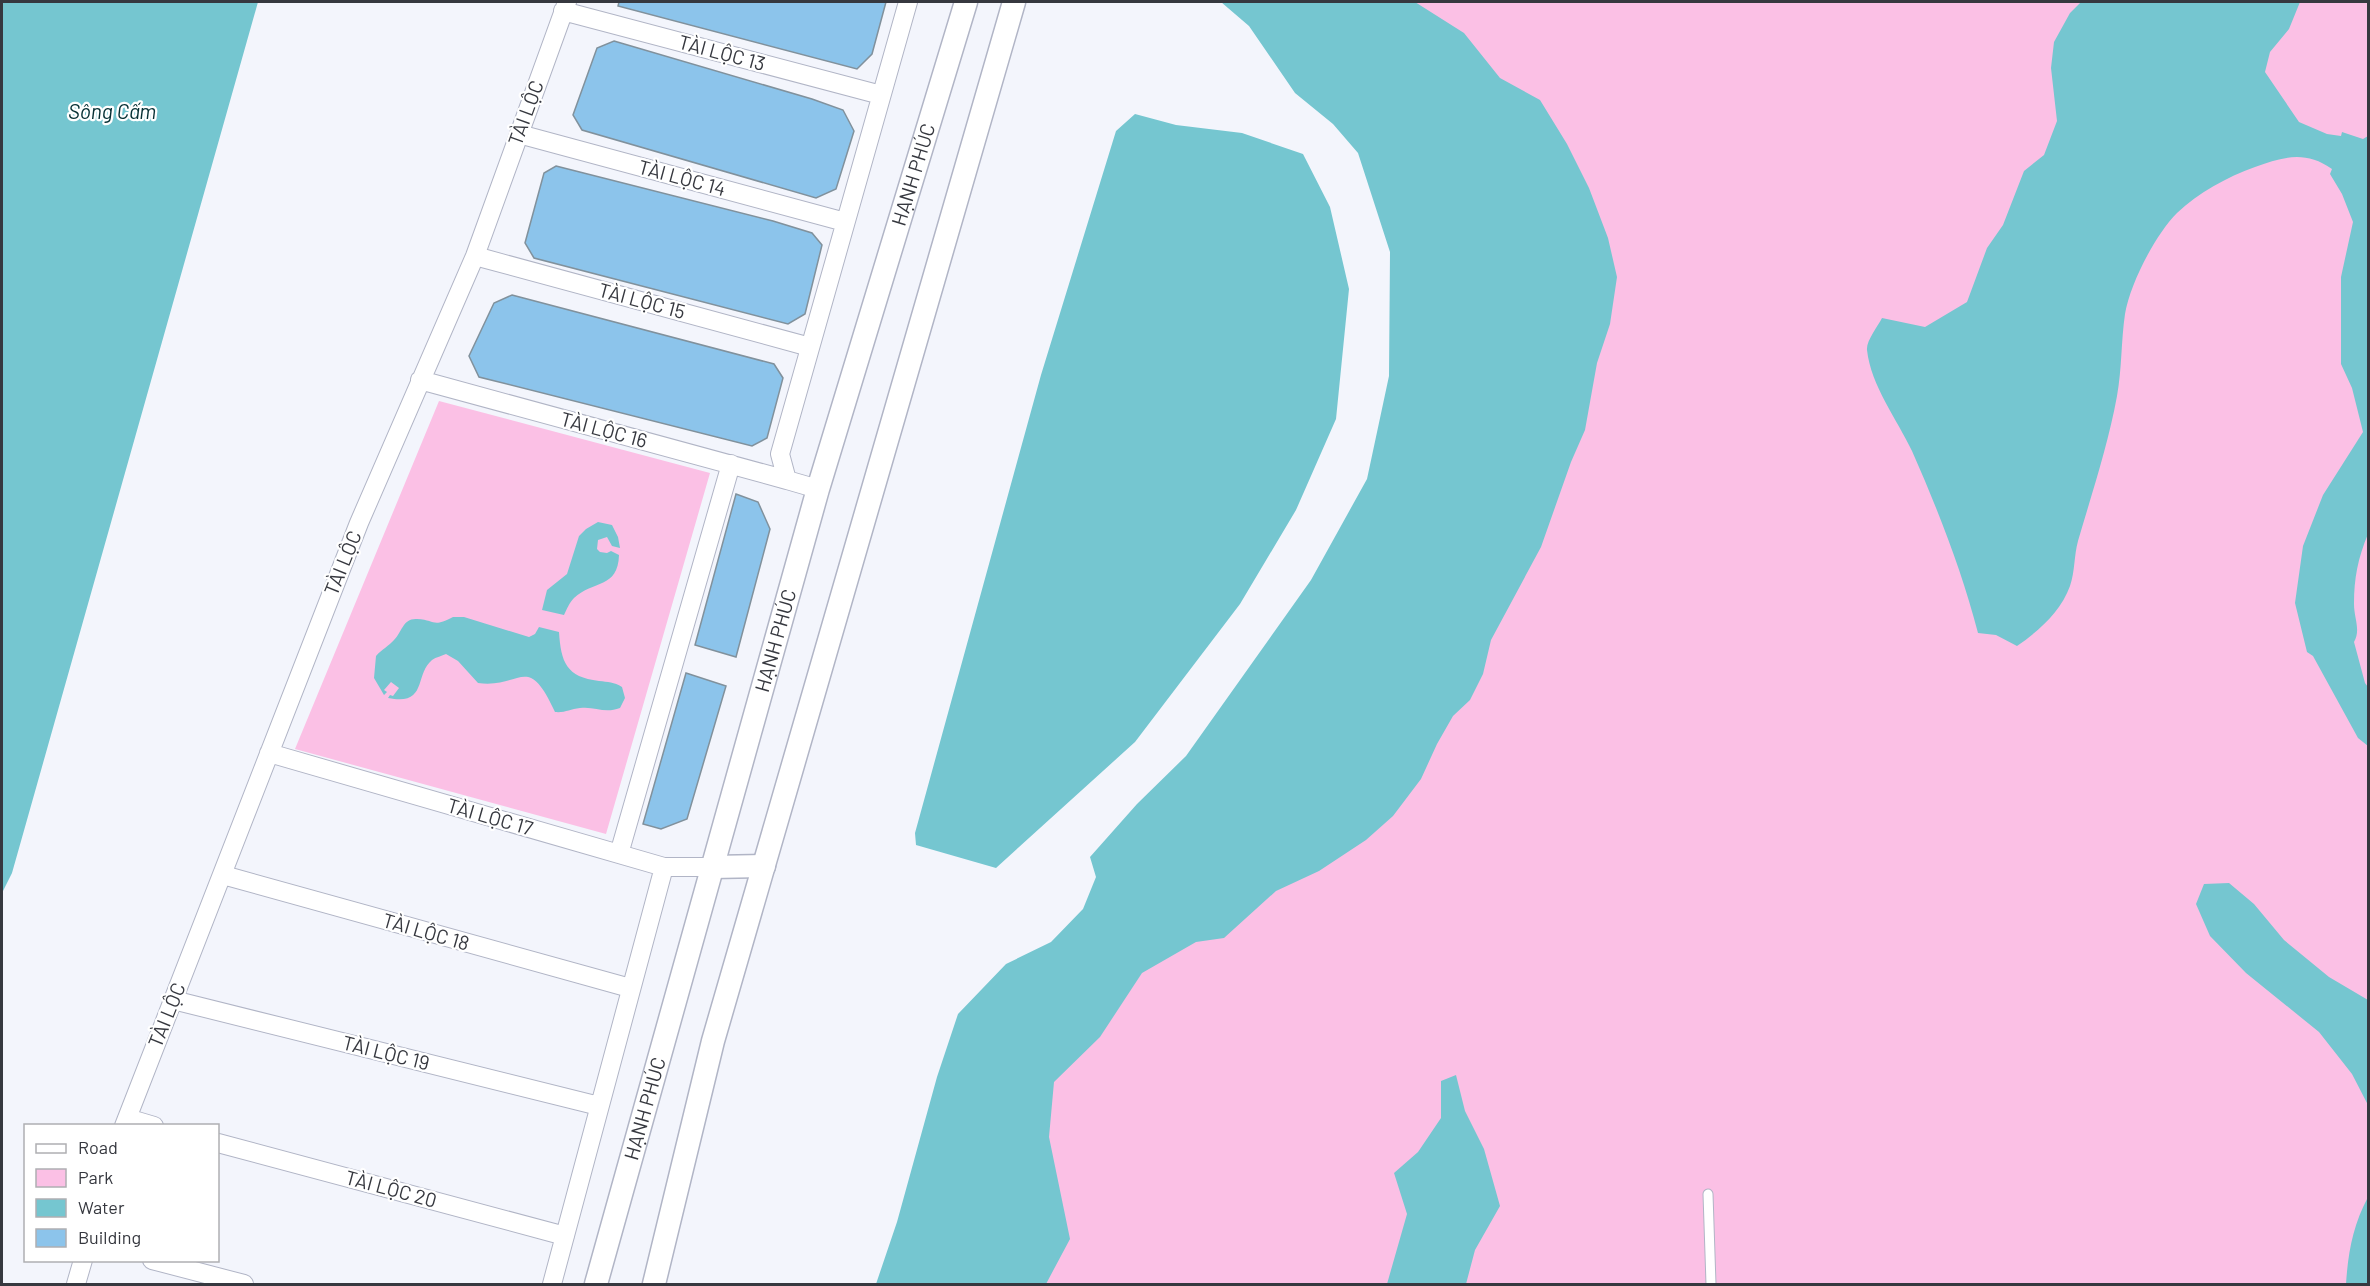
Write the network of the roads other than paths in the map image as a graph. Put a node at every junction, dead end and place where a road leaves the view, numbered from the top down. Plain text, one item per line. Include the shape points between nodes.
1 (908, 2) edge
2 (966, 2) edge
3 (1014, 2) edge
4 (565, 6) edge
5 (881, 95) junction
6 (519, 134) junction
7 (845, 222) junction
8 (475, 256) junction
9 (810, 347) junction
10 (420, 380) junction
11 (731, 464) junction
12 (787, 480) junction
13 (818, 489) junction
14 (269, 753) junction
15 (619, 854) junction
16 (764, 866) junction
17 (664, 867) junction
18 (712, 867) junction
19 (223, 875) junction
20 (630, 988) junction
21 (173, 1000) junction
22 (599, 1107) junction
23 (125, 1122) edge
24 (144, 1124) edge
25 (219, 1143) edge
26 (1708, 1194) dead end
27 (565, 1236) junction
28 (82, 1262) edge
29 (160, 1262) edge
30 (76, 1284) edge
31 (244, 1284) edge
32 (552, 1284) edge
33 (596, 1284) edge
34 (654, 1284) edge
35 (1711, 1284) edge

1 - 5 street
2 - 13 street, HẠNH PHÚC
3 - 16 street
4 - 5 street, TÀI LỘC 13
4 - 6 street, TÀI LỘC
5 - 7 street
6 - 7 street, TÀI LỘC 14
6 - 8 street, TÀI LỘC
7 - 9 street
8 - 9 street, TÀI LỘC 15
8 - 10 street, TÀI LỘC
9 - 12 street via 780,454
10 - 11 street, TÀI LỘC 16
10 - 14 street, TÀI LỘC
11 - 12 street, TÀI LỘC 16
11 - 15 street
12 - 13 street, TÀI LỘC 16
13 - 18 street, HẠNH PHÚC
14 - 15 street, TÀI LỘC 17
14 - 19 street, TÀI LỘC
15 - 17 street, TÀI LỘC 17
16 - 18 street
16 - 34 street via 713,1041
17 - 18 street, TÀI LỘC 17
17 - 20 street
18 - 33 street, HẠNH PHÚC
19 - 20 street, TÀI LỘC 18
19 - 21 street, TÀI LỘC
20 - 22 street
21 - 22 street, TÀI LỘC 19
21 - 23 street, TÀI LỘC
22 - 27 street
23 - 24 street
25 - 27 street, TÀI LỘC 20
26 - 35 lane
27 - 32 street
28 - 30 street
29 - 31 street

